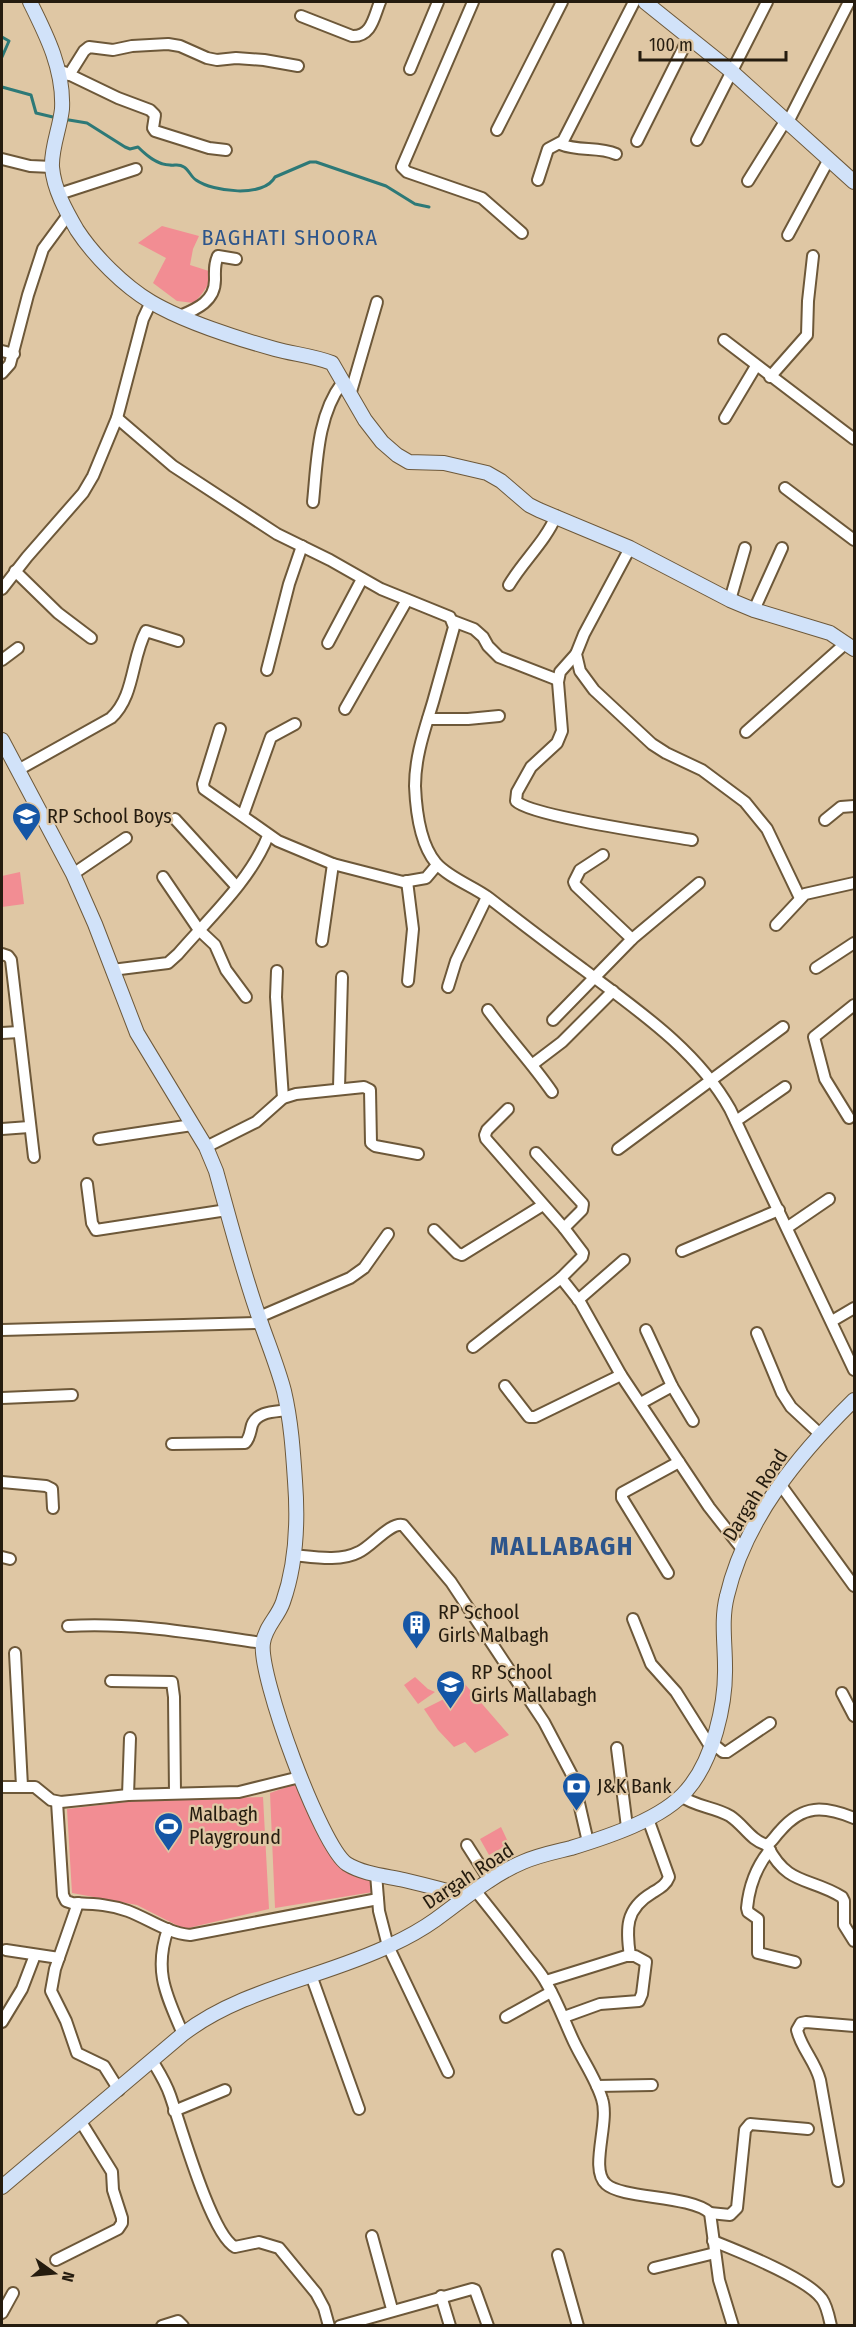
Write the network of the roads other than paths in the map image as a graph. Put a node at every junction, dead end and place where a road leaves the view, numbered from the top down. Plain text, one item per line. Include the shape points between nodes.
1 (30, 2) edge
2 (380, 2) edge
3 (438, 2) edge
4 (473, 2) edge
5 (562, 2) edge
6 (634, 2) edge
7 (767, 2) edge
8 (849, 2) edge
9 (653, 4) edge
10 (301, 16) dead end
11 (689, 37) junction
12 (298, 66) dead end
13 (410, 69) dead end
14 (731, 71) junction
15 (64, 72) junction
16 (787, 121) junction
17 (497, 130) dead end
18 (697, 140) dead end
19 (637, 141) dead end
20 (560, 144) junction
21 (226, 150) dead end
22 (616, 154) dead end
23 (2, 159) edge
24 (829, 159) junction
25 (52, 167) junction
26 (136, 169) dead end
27 (538, 180) dead end
28 (748, 181) dead end
29 (854, 181) edge
30 (59, 194) junction
31 (68, 215) junction
32 (522, 233) dead end
33 (788, 236) dead end
34 (813, 256) dead end
35 (236, 259) dead end
36 (151, 302) junction
37 (377, 302) dead end
38 (180, 316) junction
39 (724, 340) dead end
40 (2, 351) edge
41 (14, 354) junction
42 (756, 366) junction
43 (2, 373) edge
44 (770, 377) junction
45 (346, 389) junction
46 (117, 418) junction
47 (725, 418) dead end
48 (855, 439) edge
49 (785, 488) dead end
50 (313, 502) dead end
51 (556, 516) junction
52 (855, 540) edge
53 (302, 546) junction
54 (630, 548) junction
55 (745, 548) dead end
56 (782, 548) dead end
57 (15, 571) junction
58 (362, 579) junction
59 (509, 585) dead end
60 (2, 589) edge
61 (407, 600) junction
62 (730, 600) junction
63 (754, 610) junction
64 (453, 621) junction
65 (91, 638) dead end
66 (178, 641) dead end
67 (328, 643) dead end
68 (850, 646) edge
69 (18, 648) dead end
70 (576, 654) junction
71 (2, 660) edge
72 (267, 670) dead end
73 (558, 680) junction
74 (345, 709) dead end
75 (499, 716) dead end
76 (428, 719) junction
77 (295, 724) dead end
78 (220, 729) dead end
79 (746, 732) dead end
80 (2, 740) edge
81 (18, 770) junction
82 (855, 806) edge
83 (243, 815) junction
84 (175, 819) dead end
85 (825, 820) dead end
86 (268, 836) junction
87 (126, 838) dead end
88 (692, 840) dead end
89 (603, 855) dead end
90 (333, 864) junction
91 (437, 865) junction
92 (73, 874) junction
93 (163, 877) dead end
94 (407, 881) junction
95 (699, 883) dead end
96 (855, 883) edge
97 (236, 886) junction
98 (487, 897) junction
99 (800, 898) junction
100 (776, 925) dead end
101 (199, 930) junction
102 (632, 939) junction
103 (322, 941) dead end
104 (855, 943) edge
105 (2, 954) edge
106 (816, 968) dead end
107 (112, 970) junction
108 (277, 971) dead end
109 (342, 977) dead end
110 (593, 977) junction
111 (408, 981) dead end
112 (448, 987) dead end
113 (613, 992) junction
114 (246, 997) dead end
115 (855, 1005) edge
116 (488, 1010) dead end
117 (553, 1020) dead end
118 (783, 1028) dead end
119 (19, 1032) junction
120 (2, 1033) edge
121 (533, 1064) junction
122 (711, 1080) junction
123 (785, 1087) dead end
124 (339, 1088) junction
125 (552, 1092) dead end
126 (283, 1098) junction
127 (508, 1110) dead end
128 (849, 1118) dead end
129 (736, 1121) junction
130 (192, 1125) junction
131 (29, 1127) junction
132 (2, 1129) edge
133 (99, 1138) dead end
134 (206, 1147) junction
135 (618, 1149) dead end
136 (417, 1154) dead end
137 (536, 1154) dead end
138 (34, 1156) dead end
139 (87, 1185) dead end
140 (829, 1199) dead end
141 (543, 1205) junction
142 (227, 1210) junction
143 (779, 1210) junction
144 (788, 1227) junction
145 (564, 1228) junction
146 (434, 1230) dead end
147 (388, 1234) dead end
148 (682, 1251) dead end
149 (624, 1260) dead end
150 (561, 1278) junction
151 (578, 1300) junction
152 (855, 1308) edge
153 (260, 1320) junction
154 (832, 1321) junction
155 (2, 1330) edge
156 (645, 1330) dead end
157 (757, 1333) dead end
158 (473, 1347) dead end
159 (855, 1370) edge
160 (621, 1375) junction
161 (505, 1386) dead end
162 (672, 1386) junction
163 (72, 1395) dead end
164 (2, 1398) edge
165 (855, 1400) edge
166 (641, 1403) junction
167 (288, 1410) junction
168 (693, 1421) dead end
169 (820, 1434) junction
170 (172, 1444) dead end
171 (679, 1462) junction
172 (2, 1482) edge
173 (780, 1484) junction
174 (53, 1508) dead end
175 (742, 1549) junction
176 (293, 1555) junction
177 (668, 1573) dead end
178 (855, 1586) edge
179 (633, 1619) dead end
180 (68, 1626) dead end
181 (263, 1643) junction
182 (15, 1653) dead end
183 (111, 1681) dead end
184 (842, 1693) dead end
185 (855, 1716) edge
186 (770, 1723) dead end
187 (130, 1738) dead end
188 (711, 1744) junction
189 (617, 1748) dead end
190 (300, 1777) junction
191 (22, 1786) junction
192 (2, 1787) edge
193 (175, 1793) junction
194 (128, 1795) junction
195 (681, 1796) junction
196 (57, 1802) junction
197 (854, 1815) edge
198 (648, 1819) junction
199 (627, 1827) junction
200 (588, 1842) junction
201 (467, 1845) dead end
202 (769, 1848) junction
203 (376, 1874) junction
204 (490, 1881) junction
205 (470, 1893) junction
206 (378, 1899) junction
207 (78, 1903) junction
208 (168, 1929) junction
209 (855, 1941) edge
210 (388, 1946) junction
211 (6, 1950) dead end
212 (35, 1955) junction
213 (630, 1956) junction
214 (59, 1958) junction
215 (795, 1962) dead end
216 (311, 1974) junction
217 (549, 1986) junction
218 (506, 2017) dead end
219 (564, 2018) junction
220 (2, 2022) edge
221 (855, 2026) edge
222 (183, 2034) junction
223 (153, 2062) junction
224 (448, 2072) dead end
225 (652, 2085) dead end
226 (597, 2086) junction
227 (119, 2090) junction
228 (225, 2090) dead end
229 (359, 2109) dead end
230 (174, 2111) junction
231 (81, 2122) junction
232 (808, 2129) dead end
233 (838, 2181) dead end
234 (2, 2187) edge
235 (710, 2213) junction
236 (372, 2236) dead end
237 (713, 2241) junction
238 (715, 2253) junction
239 (558, 2255) dead end
240 (56, 2260) dead end
241 (654, 2268) dead end
242 (12, 2292) dead end
243 (441, 2296) junction
244 (392, 2309) junction
245 (2, 2313) edge
246 (162, 2325) edge
247 (183, 2325) edge
248 (329, 2325) edge
249 (340, 2325) edge
250 (450, 2325) edge
251 (488, 2325) edge
252 (578, 2325) edge
253 (733, 2325) edge
254 (831, 2325) edge

1 - 15 street
2 - 10 street via 370,28 360,36
3 - 13 street
4 - 32 street via 402,167 482,198
5 - 17 street
6 - 20 street
7 - 14 street
8 - 16 street
9 - 11 street
11 - 14 street
11 - 19 street
12 - 15 street via 264,60 217,60 180,46 159,43 113,50 89,47
14 - 16 street
14 - 18 street
15 - 21 street via 150,110 155,115 155,131
15 - 25 street
16 - 24 street
16 - 28 street
20 - 22 street
20 - 27 street via 548,149
23 - 25 street
24 - 29 street
24 - 33 street
25 - 30 street
26 - 30 street
30 - 31 street
31 - 36 street via 102,262
31 - 41 street via 43,249
34 - 44 street via 807,335
35 - 38 street via 218,256 211,296 197,309
36 - 38 street
36 - 46 street
37 - 45 street
38 - 45 street via 273,348 326,361 337,369
39 - 42 street
40 - 41 street
41 - 43 street
42 - 44 street
42 - 47 street
44 - 48 street
45 - 50 street via 330,404 321,434
45 - 51 street via 382,441 397,455 409,462 444,463 487,473 530,505
46 - 53 street via 183,473
46 - 57 street via 83,493
49 - 52 street
51 - 54 street
51 - 59 street
53 - 58 street
53 - 72 street
54 - 62 street
54 - 70 street
55 - 62 street
56 - 63 street
57 - 60 street
57 - 65 street via 58,613
58 - 61 street
58 - 67 street
61 - 64 street
61 - 74 street
62 - 63 street
63 - 68 street via 830,633
64 - 73 street via 474,629 499,657
64 - 76 street
66 - 81 street via 146,632 118,712
68 - 79 street
69 - 71 street
70 - 73 street
70 - 99 street via 580,670 594,690 652,744 702,770 745,802 771,835
73 - 88 street via 562,731 557,743 531,767 516,801 580,820
75 - 76 street
76 - 91 street via 415,786 424,843
77 - 83 street via 271,736
78 - 83 street via 204,789
80 - 81 street
81 - 92 street
82 - 85 street via 841,807
83 - 86 street
84 - 97 street
86 - 90 street
86 - 97 street via 262,851
87 - 92 street
89 - 102 street via 580,870 574,882
90 - 94 street
90 - 103 street
91 - 94 street via 426,878
91 - 98 street
92 - 107 street
93 - 101 street
94 - 111 street via 413,929
95 - 102 street
96 - 99 street via 809,892
97 - 101 street
98 - 110 street
98 - 112 street
99 - 100 street
101 - 107 street via 168,963
101 - 114 street via 214,945
102 - 110 street
104 - 106 street
105 - 119 street via 11,960
107 - 130 street via 136,1033
108 - 126 street
109 - 124 street
110 - 113 street
110 - 117 street
113 - 121 street via 562,1042
113 - 122 street via 685,1052
115 - 128 street via 814,1037 825,1079
116 - 121 street via 513,1045
118 - 122 street
119 - 120 street
119 - 131 street
121 - 125 street
122 - 129 street
122 - 135 street
123 - 129 street
124 - 126 street
124 - 136 street via 370,1090 373,1145
126 - 134 street via 256,1122
127 - 141 street via 487,1130 486,1139
129 - 143 street
130 - 133 street
130 - 134 street
131 - 132 street
131 - 138 street
134 - 142 street
137 - 145 street via 583,1204
139 - 142 street via 96,1230
140 - 144 street
141 - 145 street
141 - 146 street via 462,1255
142 - 153 street
143 - 144 street
143 - 148 street
144 - 154 street
145 - 150 street via 583,1253
147 - 153 street via 364,1268 350,1278
149 - 151 street
150 - 151 street
150 - 158 street
151 - 160 street
152 - 154 street
153 - 155 street
153 - 167 street
154 - 159 street
156 - 162 street
157 - 169 street via 782,1394
160 - 161 street via 530,1417
160 - 166 street
162 - 166 street
162 - 168 street
163 - 164 street
165 - 169 street, Dargah Road
166 - 171 street
167 - 170 street via 254,1419 245,1443
167 - 176 street via 295,1485
169 - 173 street, Dargah Road
171 - 175 street
171 - 177 street via 622,1493
172 - 174 street via 50,1487
173 - 175 street, Dargah Road
173 - 178 street
175 - 188 street, Dargah Road via 726,1598 725,1684
176 - 181 street via 282,1606
176 - 200 street via 351,1556 394,1525 403,1525 451,1582 544,1722 573,1777
179 - 188 street via 651,1664 676,1692
180 - 181 street via 140,1626
181 - 190 street via 269,1691
182 - 191 street
183 - 193 street via 172,1682
184 - 185 street
186 - 188 street via 727,1752
187 - 194 street
188 - 195 street, Dargah Road via 694,1781
189 - 199 street
190 - 193 street via 239,1792
190 - 203 street via 344,1862
191 - 192 street
191 - 196 street via 39,1789
193 - 194 street
194 - 196 street
195 - 198 street, Dargah Road
195 - 202 street via 727,1815
196 - 207 street via 63,1895 66,1901
197 - 202 street via 809,1810 795,1816
198 - 199 street, Dargah Road
198 - 213 street via 669,1876 629,1917
199 - 200 street, Dargah Road
200 - 204 street, Dargah Road via 530,1859
201 - 204 street
202 - 209 street via 785,1871 842,1897 844,1925
202 - 215 street via 754,1876 747,1908 758,1919 758,1953
203 - 205 street
203 - 206 street
204 - 205 street, Dargah Road
205 - 210 street, Dargah Road via 434,1921
205 - 217 street
206 - 208 street via 199,1934
206 - 210 street
207 - 208 street via 127,1911
207 - 214 street
208 - 222 street via 162,1945 161,1970
210 - 216 street, Dargah Road
210 - 224 street
211 - 212 street
212 - 214 street
212 - 220 street via 22,1989
213 - 217 street
213 - 219 street via 646,1962 639,2001 600,2004
214 - 227 street via 51,1991 74,2047 77,2053 104,2066
216 - 222 street, Dargah Road via 224,2009
216 - 229 street
217 - 218 street
217 - 219 street
219 - 226 street
221 - 233 street via 807,2022 797,2030 818,2073
222 - 223 street, Dargah Road
223 - 227 street, Dargah Road
223 - 230 street via 170,2094
225 - 226 street
226 - 235 street via 605,2115 599,2165 607,2185
227 - 231 street, Dargah Road
228 - 230 street
230 - 248 street via 207,2202 225,2238 235,2247 259,2242 279,2247 316,2293
231 - 234 street, Dargah Road
231 - 240 street via 110,2168 123,2218 118,2229
232 - 235 street via 750,2124 745,2130 737,2208 730,2215
235 - 237 street
236 - 244 street
237 - 238 street
237 - 254 street via 803,2282 822,2300
238 - 241 street
238 - 253 street
239 - 252 street
242 - 245 street
243 - 244 street
243 - 250 street
243 - 251 street via 475,2289
244 - 249 street
246 - 247 street via 178,2321

